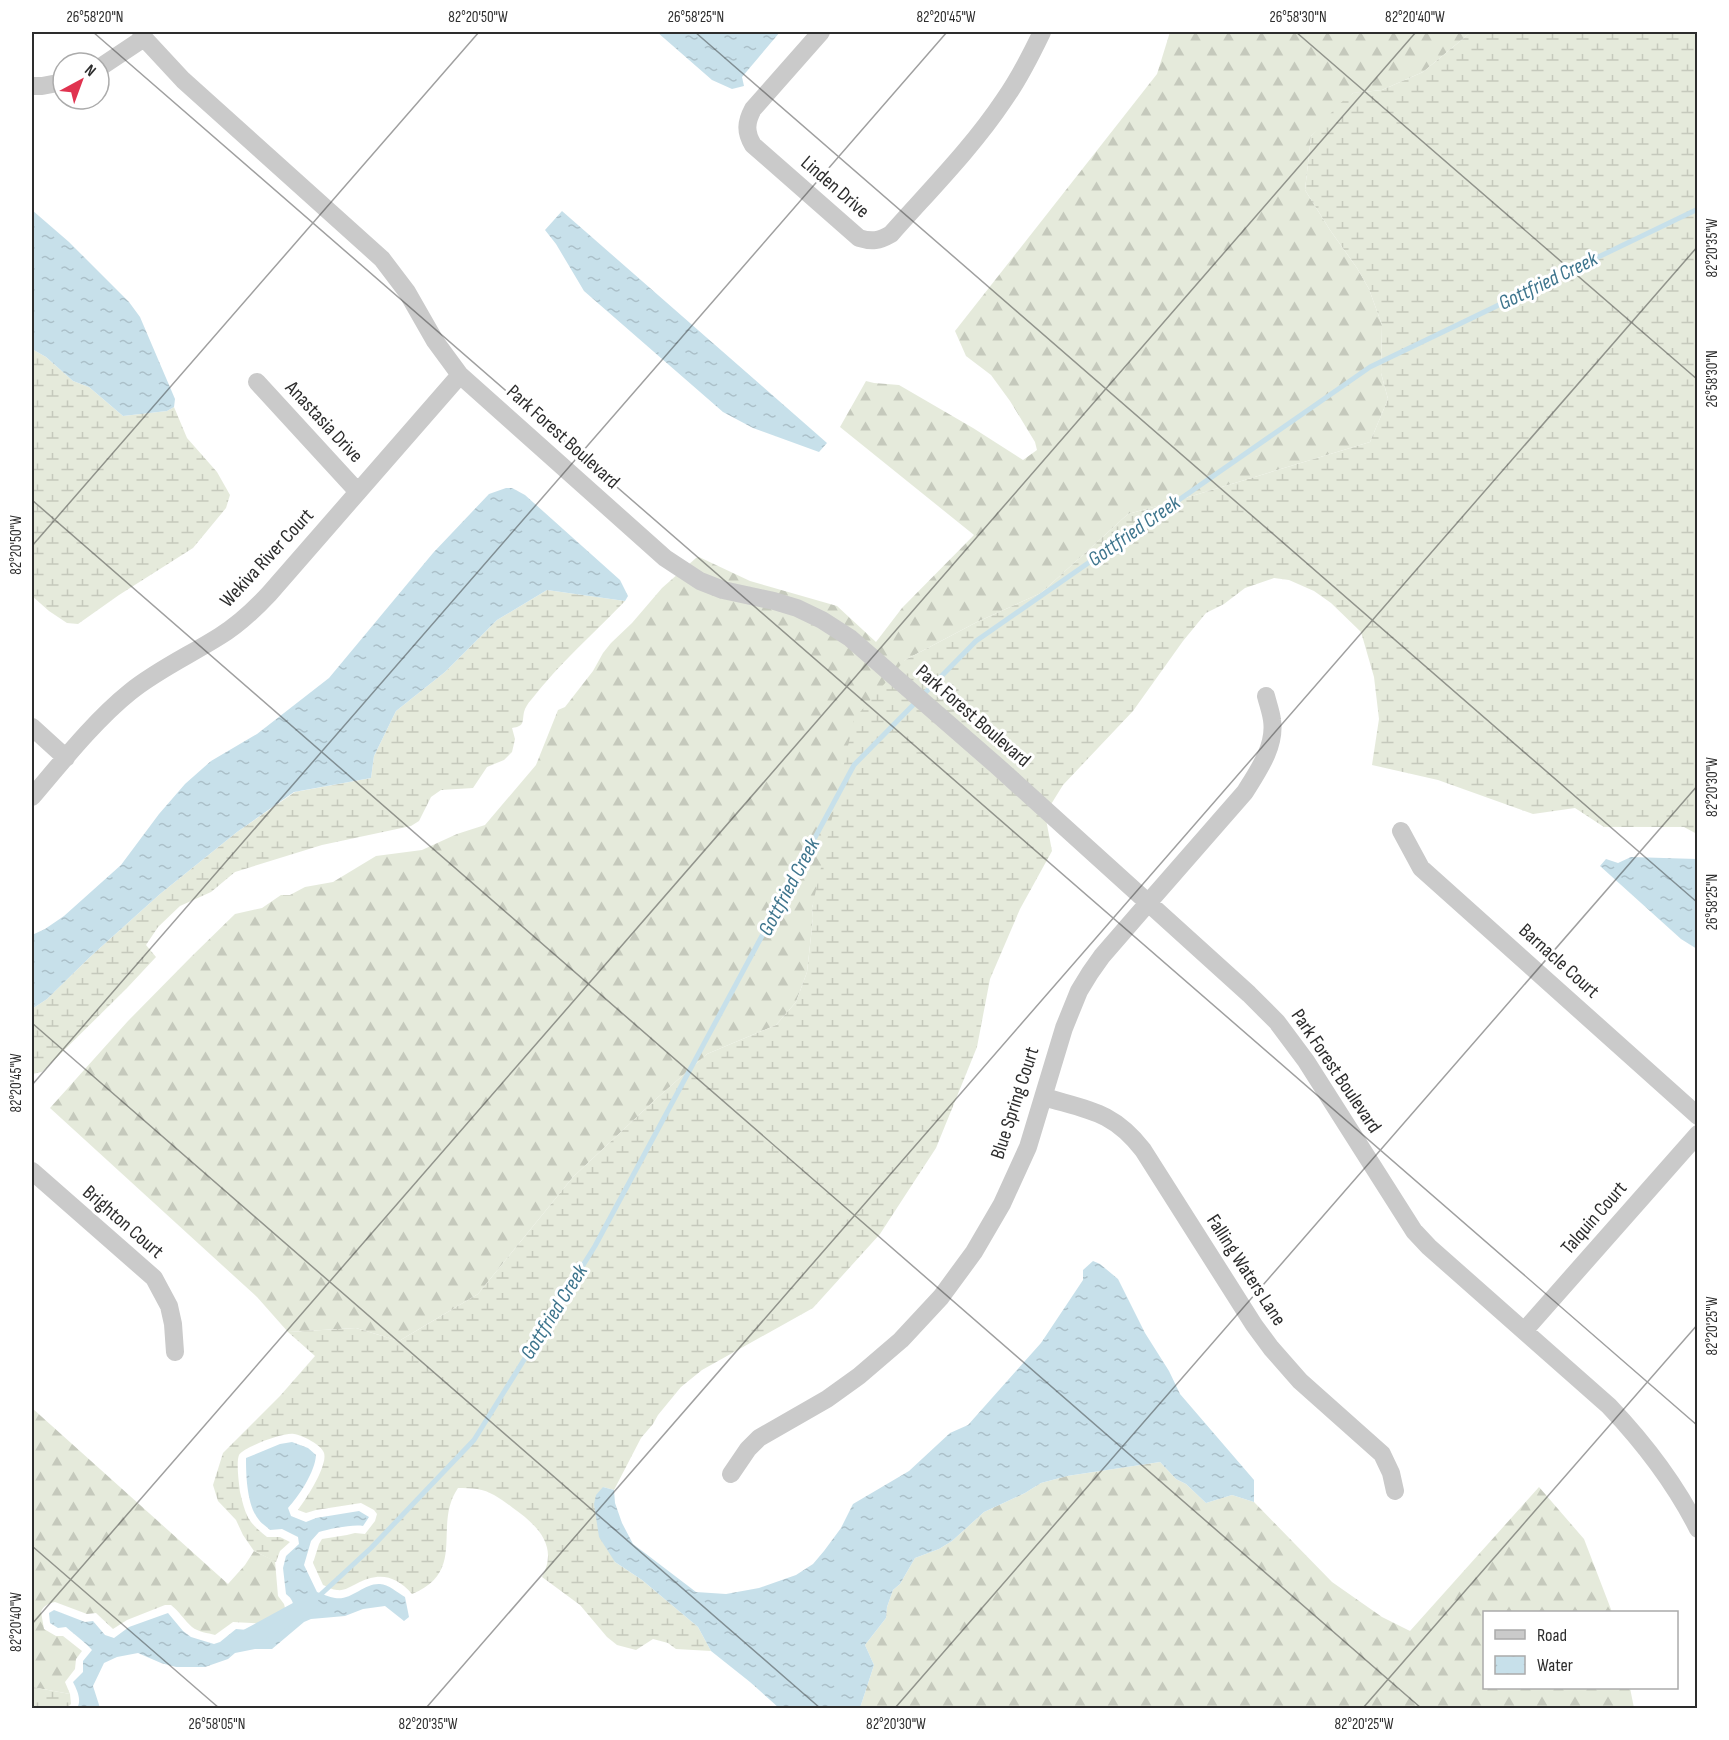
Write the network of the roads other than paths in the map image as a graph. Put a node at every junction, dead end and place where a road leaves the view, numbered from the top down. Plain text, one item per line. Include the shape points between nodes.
1 (821, 32) edge
2 (1042, 32) edge
3 (143, 35) edge
4 (111, 59) edge
5 (51, 84) edge
6 (32, 86) edge
7 (460, 375) junction
8 (257, 382) dead end
9 (358, 492) junction
10 (1266, 696) dead end
11 (32, 728) edge
12 (66, 758) junction
13 (32, 797) edge
14 (1401, 831) dead end
15 (1148, 903) junction
16 (1044, 1097) junction
17 (1698, 1116) edge
18 (1698, 1134) edge
19 (32, 1171) edge
20 (1524, 1331) junction
21 (175, 1352) dead end
22 (730, 1474) dead end
23 (1395, 1491) dead end
24 (1698, 1529) edge

1 - 2 street, Linden Drive via 753,109 748,118 749,138 859,238 870,241 891,234 976,137 1004,100
3 - 4 street
3 - 7 street, Park Forest Boulevard via 183,80 382,259
5 - 6 street
7 - 9 street, Wekiva River Court
7 - 15 street, Park Forest Boulevard via 680,569 723,590 797,608 850,638
8 - 9 street, Anastasia Drive
9 - 12 street, Wekiva River Court via 253,611 130,692
10 - 15 street, Blue Spring Court via 1272,734 1262,764 1245,792
11 - 12 street
12 - 13 street, Wekiva River Court
14 - 17 street, Barnacle Court via 1421,868
15 - 16 street, Blue Spring Court via 1102,956 1079,991
15 - 20 street, Park Forest Boulevard via 1277,1022 1414,1231
16 - 22 street, Blue Spring Court via 1028,1147 1002,1203 974,1252 941,1297 901,1340 859,1376 759,1438
16 - 23 street, Falling Waters Lane via 1101,1113 1132,1135 1254,1325 1300,1381 1382,1454
18 - 20 street, Talquin Court
19 - 21 street, Brighton Court via 154,1278 169,1306
20 - 24 street, Park Forest Boulevard via 1633,1432 1664,1470

